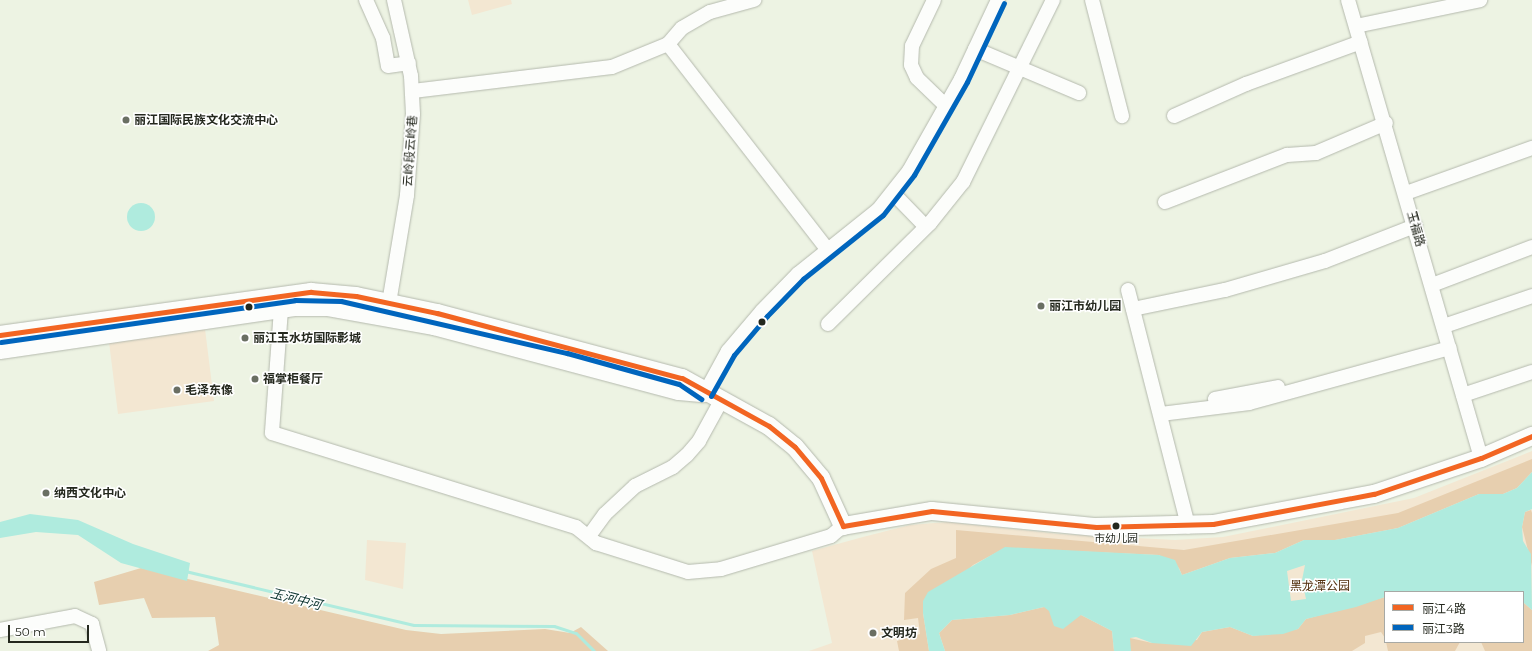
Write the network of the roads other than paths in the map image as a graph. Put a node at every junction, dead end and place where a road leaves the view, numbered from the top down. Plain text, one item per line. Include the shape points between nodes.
1 (366, 0) edge
2 (394, 0) edge
3 (754, 0) edge
4 (934, 0) edge
5 (998, 0) edge
6 (1053, 0) edge
7 (1092, 0) edge
8 (1348, 0) edge
9 (1480, 0) edge
10 (1356, 26) junction
11 (1361, 42) junction
12 (668, 44) junction
13 (975, 49) junction
14 (409, 63) junction
15 (1020, 68) junction
16 (413, 91) junction
17 (1079, 93) dead end
18 (946, 106) junction
19 (1122, 116) dead end
20 (1174, 116) dead end
21 (1386, 124) junction
22 (1532, 148) edge
23 (1406, 192) junction
24 (893, 193) junction
25 (1165, 202) dead end
26 (1415, 226) junction
27 (926, 227) junction
28 (1532, 247) edge
29 (828, 250) junction
30 (1432, 285) junction
31 (1128, 290) dead end
32 (1532, 296) edge
33 (389, 303) junction
34 (281, 309) junction
35 (1133, 309) junction
36 (828, 324) dead end
37 (1444, 326) junction
38 (0, 335) edge
39 (1451, 343) junction
40 (0, 350) edge
41 (1532, 372) edge
42 (705, 393) junction
43 (1463, 394) junction
44 (721, 401) junction
45 (1165, 411) junction
46 (1532, 436) edge
47 (1481, 458) junction
48 (843, 526) junction
49 (1188, 526) junction
50 (589, 536) junction
51 (0, 630) edge
52 (99, 651) edge

1 - 14 street via 383,38 388,66
2 - 14 street, 云岭段云岭巷
3 - 12 street via 710,12 682,28
4 - 18 street via 912,46 911,65 917,78
5 - 13 street
6 - 15 street
7 - 19 street
8 - 10 street, 玉福路
9 - 10 street
10 - 11 street, 玉福路
11 - 20 street via 1246,84
11 - 21 street, 玉福路
12 - 16 street via 625,63 600,69
12 - 29 street
13 - 15 street
13 - 18 street
14 - 16 street, 云岭段云岭巷
15 - 17 street
15 - 27 street via 972,167
16 - 33 street, 云岭段云岭巷 via 407,195
18 - 24 street via 922,152
21 - 23 street, 玉福路
21 - 25 street via 1316,153 1287,155
22 - 23 street
23 - 26 street, 玉福路
24 - 27 street
24 - 29 street via 878,210
26 - 30 street, 玉福路
26 - 35 street via 1325,261 1225,290
27 - 36 street
28 - 30 street
29 - 42 street via 798,274 744,331 728,351
30 - 37 street, 玉福路
31 - 35 street
32 - 37 street
33 - 38 main road via 342,294 295,293
33 - 42 main road via 634,364 682,378
34 - 40 main road
34 - 42 main road via 312,306 354,310 500,342 679,391
34 - 50 street via 272,433 536,514 576,527
35 - 45 street
37 - 39 street, 玉福路
39 - 43 street, 玉福路
39 - 45 street via 1290,385
41 - 43 street
42 - 44 main road
43 - 47 street, 玉福路
44 - 48 main road via 769,426 795,447 821,478
44 - 50 street via 687,455 673,467 634,486 605,514
45 - 49 street
46 - 47 main road
47 - 49 main road via 1401,487 1343,502
48 - 49 main road via 932,511 1096,527
48 - 50 street via 831,536 699,573 678,570 596,543
51 - 52 street via 75,616 92,624

